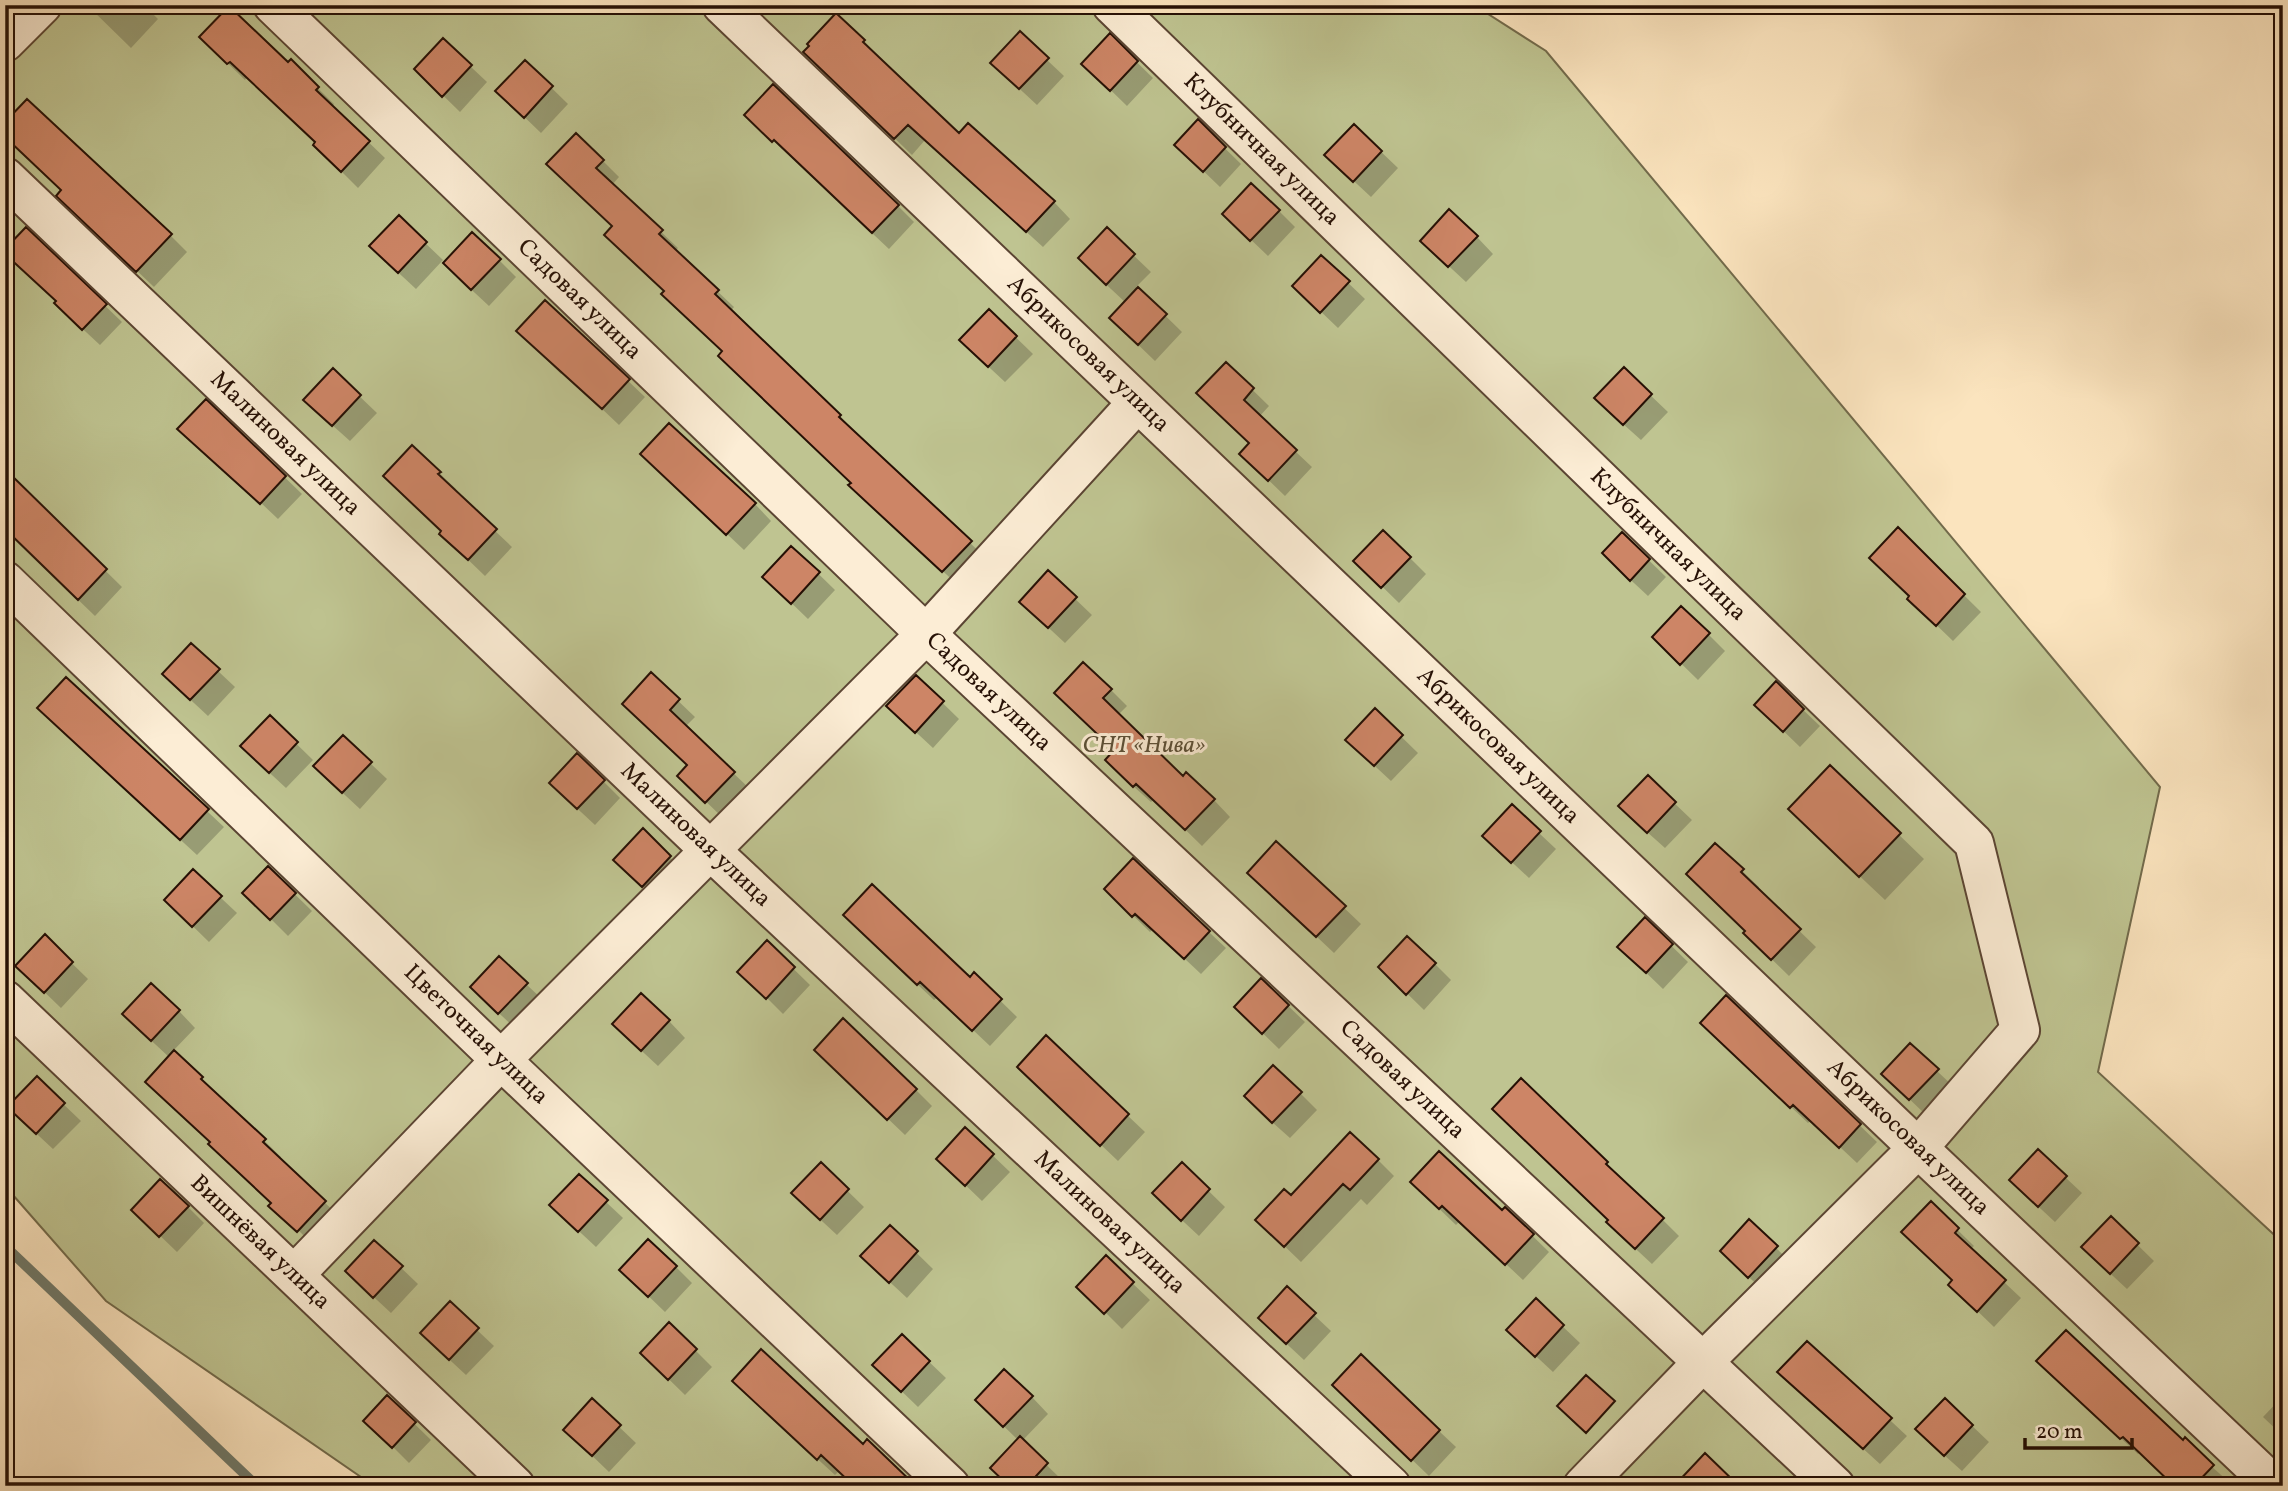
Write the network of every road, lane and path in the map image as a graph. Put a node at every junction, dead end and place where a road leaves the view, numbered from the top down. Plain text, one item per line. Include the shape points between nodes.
1 (42, 5) edge
2 (273, 5) edge
3 (722, 5) edge
4 (1112, 5) edge
5 (5, 42) edge
6 (5, 177) edge
7 (1138, 403) junction
8 (5, 581) edge
9 (926, 634) junction
10 (711, 851) junction
11 (5, 1000) edge
12 (502, 1060) junction
13 (1917, 1148) junction
14 (295, 1274) junction
15 (1703, 1362) junction
16 (515, 1486) edge
17 (950, 1486) edge
18 (1391, 1486) edge
19 (1583, 1486) edge
20 (1835, 1486) edge
21 (2275, 1486) edge

1 - 5 street
2 - 9 street, Садовая улица
3 - 7 street, Абрикосовая улица
4 - 13 street, Клубничная улица via 1974,843 2020,1030
6 - 10 street, Малиновая улица
7 - 9 street
7 - 13 street, Абрикосовая улица
8 - 12 street, Цветочная улица
9 - 10 street
9 - 15 street, Садовая улица
10 - 12 street
10 - 18 street, Малиновая улица
11 - 14 street, Вишнёвая улица
12 - 14 street
12 - 17 street, Цветочная улица
13 - 15 street
13 - 21 street, Абрикосовая улица
14 - 16 street, Вишнёвая улица
15 - 19 street
15 - 20 street, Садовая улица

